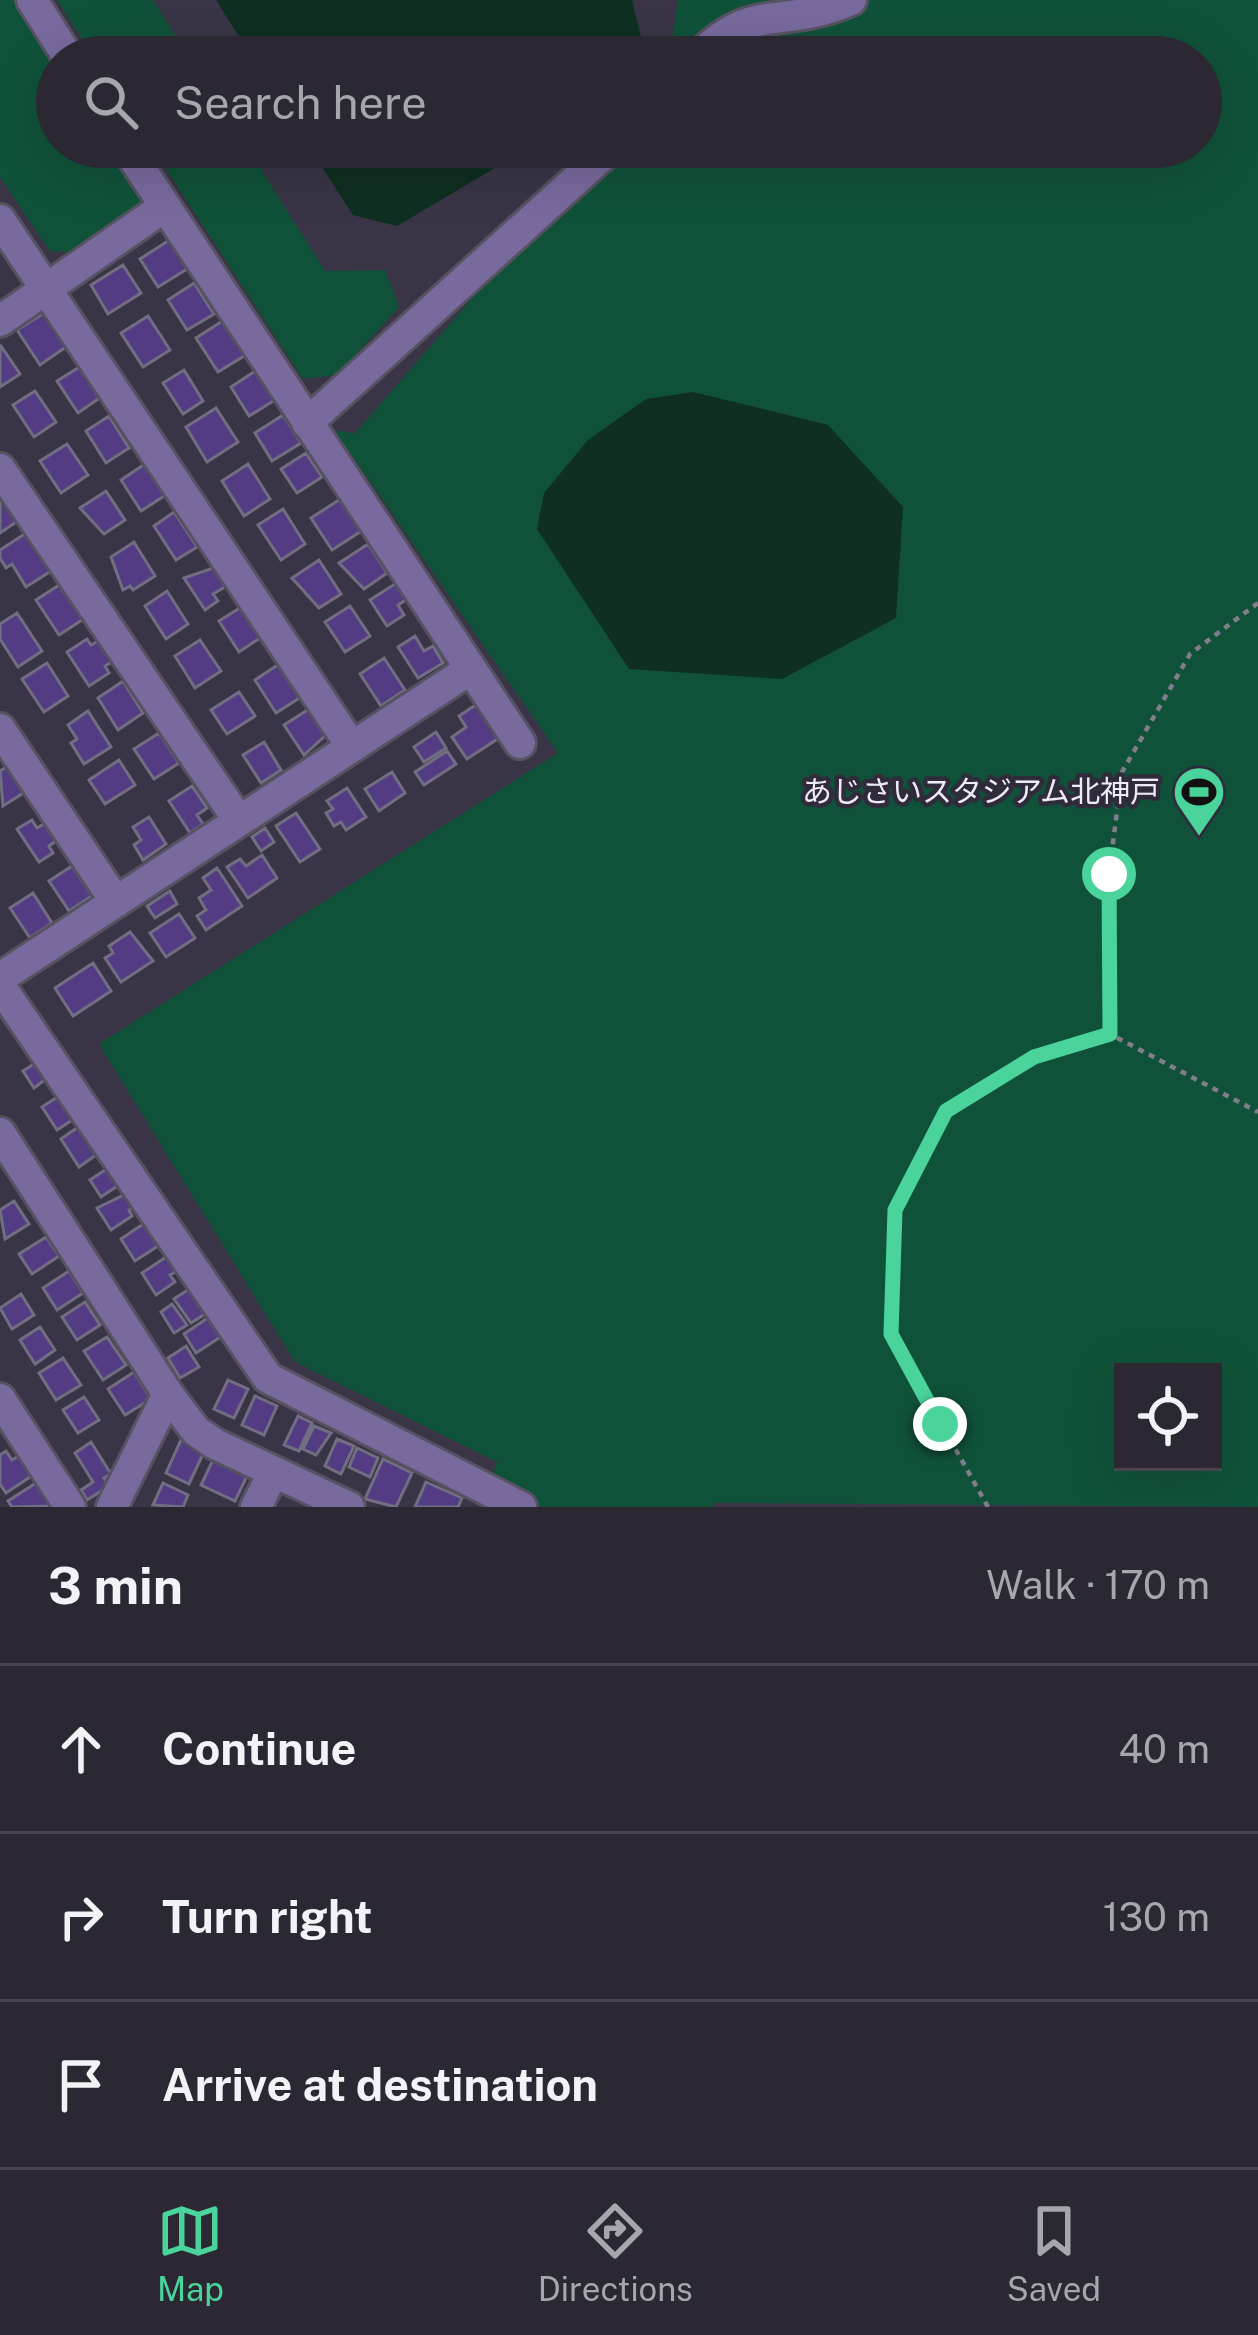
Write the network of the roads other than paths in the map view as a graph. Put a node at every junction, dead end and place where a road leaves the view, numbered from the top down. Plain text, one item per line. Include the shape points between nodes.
1 (32, 0) edge
2 (850, 0) edge
3 (55, 36) edge
4 (715, 36) edge
5 (139, 168) edge
6 (589, 168) edge
7 (164, 207) junction
8 (0, 220) edge
9 (44, 288) junction
10 (0, 320) edge
11 (307, 423) junction
12 (0, 469) edge
13 (470, 670) junction
14 (0, 729) edge
15 (520, 743) dead end
16 (352, 747) junction
17 (239, 821) junction
18 (116, 902) junction
19 (0, 982) edge
20 (0, 1133) edge
21 (168, 1394) junction
22 (0, 1399) edge
23 (273, 1473) junction
24 (70, 1507) edge
25 (112, 1507) edge
26 (256, 1507) edge
27 (349, 1507) edge
28 (521, 1507) edge

1 - 3 street
2 - 4 street via 809,9 753,7 732,14
5 - 7 street
6 - 11 street
7 - 9 street
7 - 11 street
8 - 9 street
9 - 10 street
9 - 16 street
11 - 13 street
12 - 17 street
13 - 15 street
13 - 16 street
14 - 18 street
16 - 17 street
17 - 18 street
18 - 19 street
19 - 28 street via 268,1378
20 - 21 street
21 - 23 street via 196,1431
21 - 25 street
22 - 24 street
23 - 26 street
23 - 27 street

